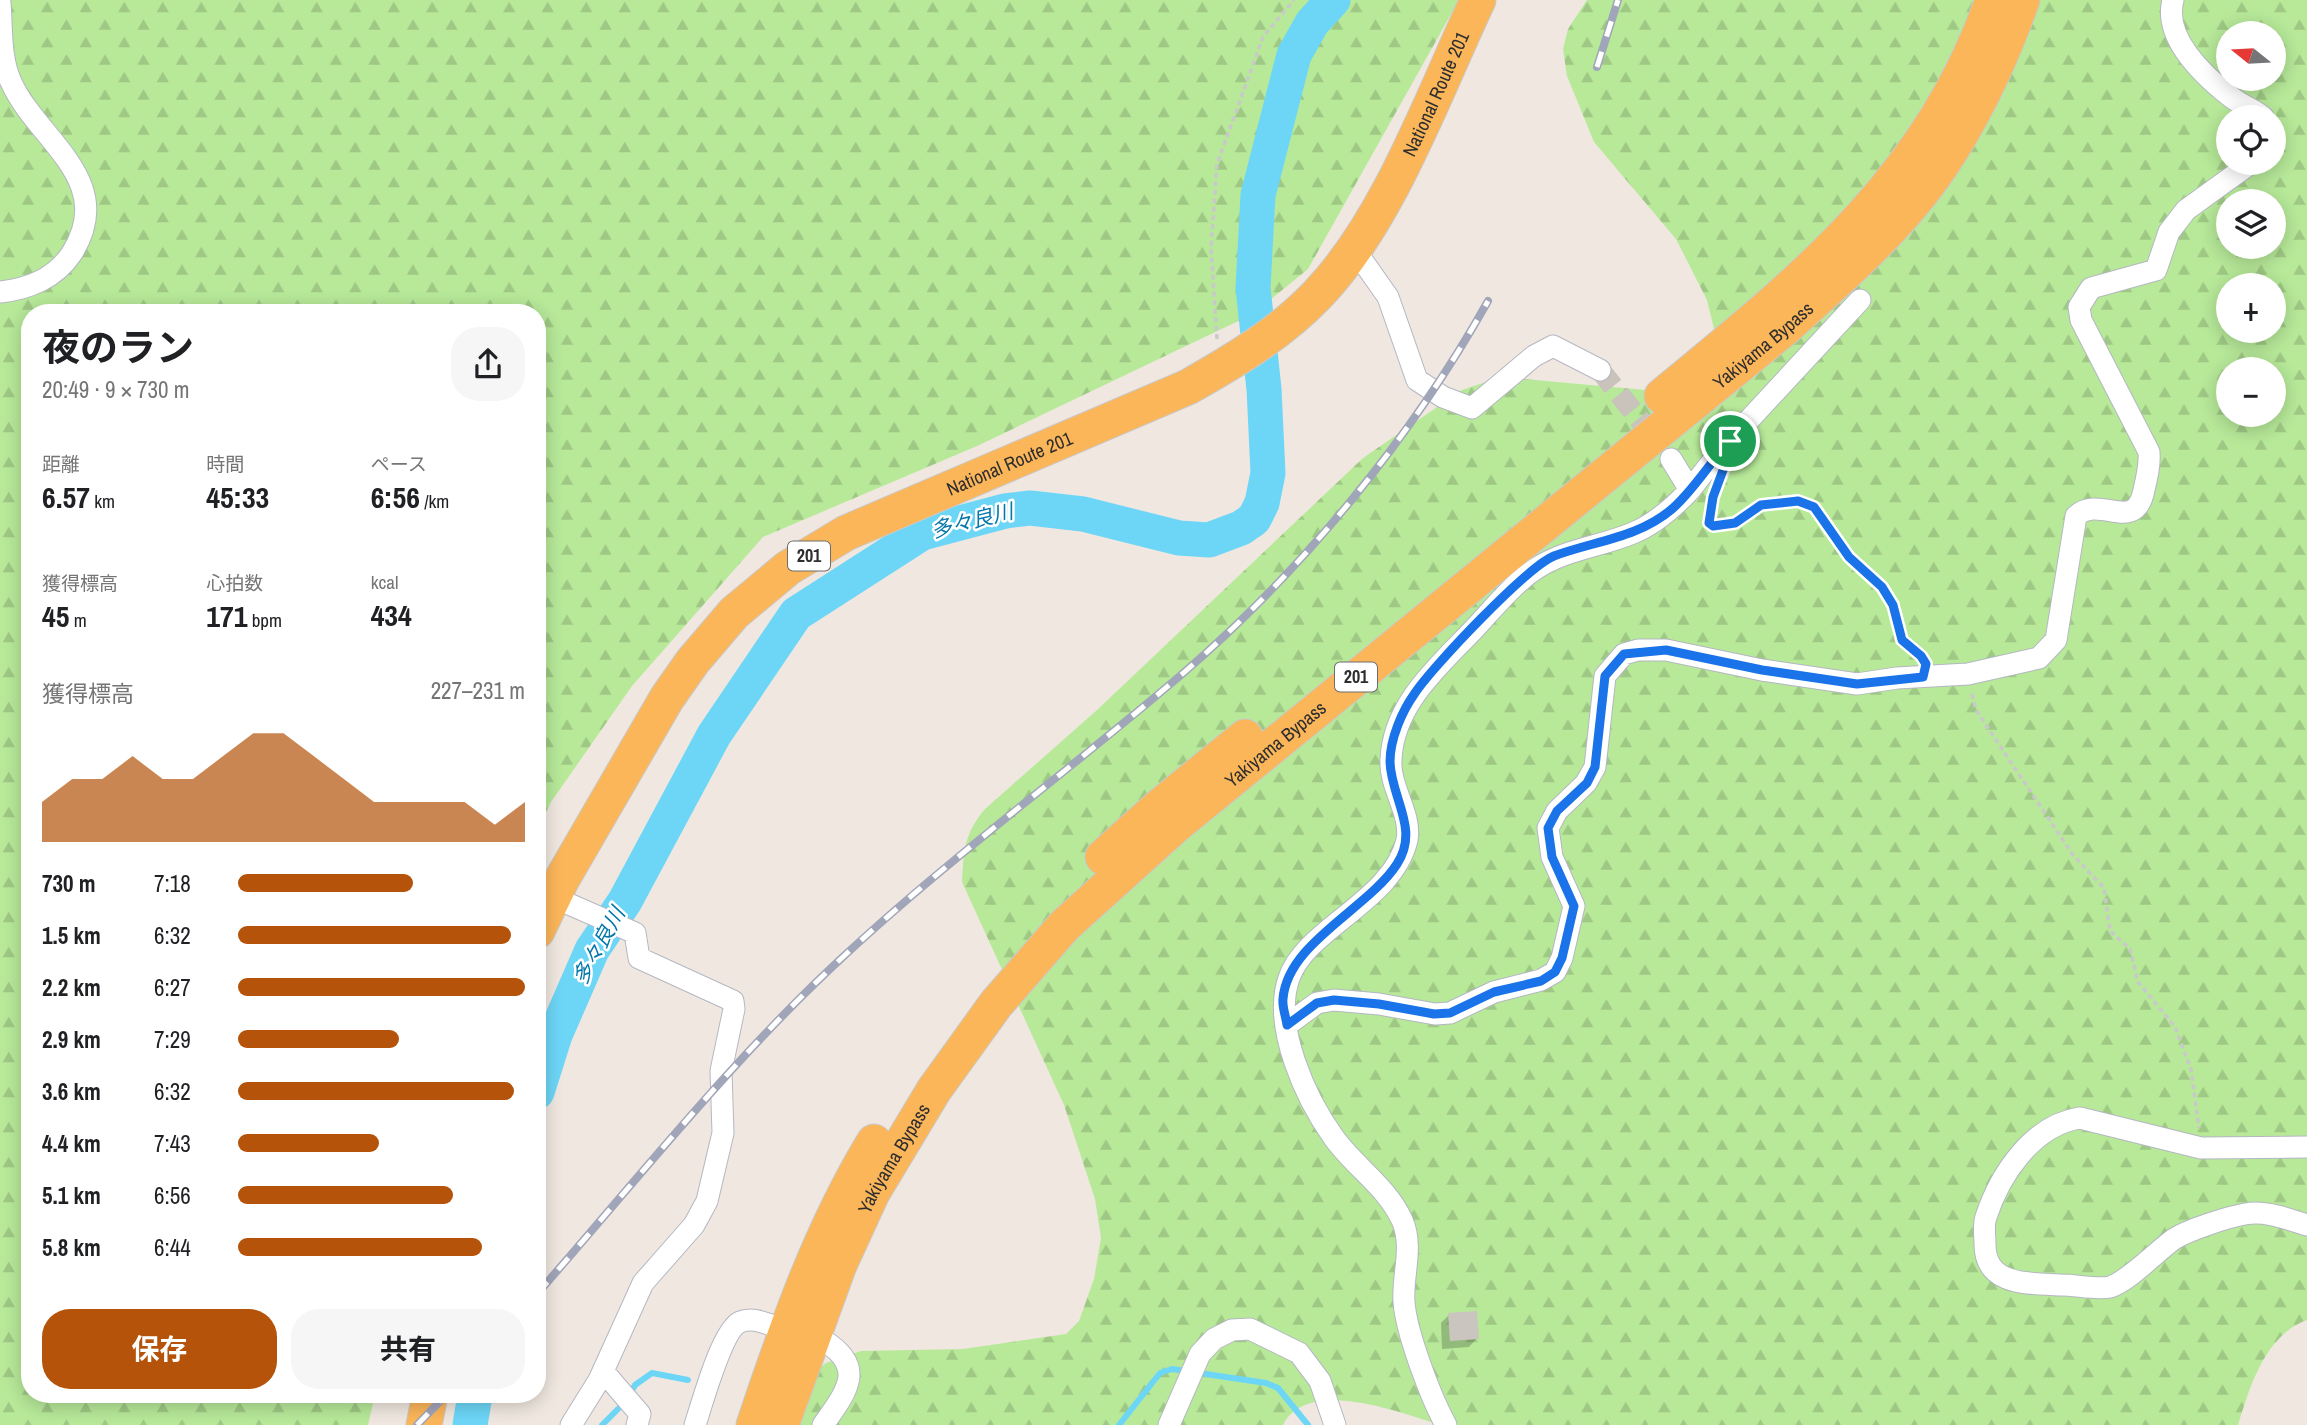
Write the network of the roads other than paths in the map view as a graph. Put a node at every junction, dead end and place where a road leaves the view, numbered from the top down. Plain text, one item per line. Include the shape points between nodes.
1 (1478, 0) edge
2 (1993, 0) edge
3 (2022, 0) edge
4 (2173, 0) edge
5 (0, 3) edge
6 (2243, 105) edge
7 (2233, 175) edge
8 (1355, 250) junction
9 (0, 292) edge
10 (1860, 300) dead end
11 (1600, 370) tunnel mouth
12 (1671, 459) tunnel mouth
13 (1690, 490) junction
14 (565, 902) junction
15 (546, 922) edge
16 (1287, 1025) junction
17 (2307, 1147) edge
18 (2307, 1225) edge
19 (777, 1327) dead end
20 (823, 1340) dead end
21 (603, 1371) junction
22 (429, 1403) edge
23 (425, 1425) edge
24 (571, 1425) edge
25 (636, 1425) edge
26 (695, 1425) edge
27 (754, 1425) edge
28 (781, 1425) edge
29 (823, 1425) edge
30 (1168, 1425) edge
31 (1335, 1425) edge
32 (1446, 1425) edge

1 - 8 highway, National Route 201 / 201 via 1380,208
2 - 27 highway, Yakiyama Bypass / 201 via 1968,66 1916,153 1838,244 1738,334 1160,806 1048,909 976,992 911,1081 850,1182 791,1316
3 - 28 highway, Yakiyama Bypass / 201 via 1991,78 1939,169 1855,265 1785,328 1176,825 1056,935 996,1004 934,1090 872,1193 821,1312
4 - 6 street via 2171,29 2192,58
5 - 9 street via 10,80 77,172 86,206 78,244 53,274 34,285
7 - 16 street via 2186,209 2169,233 2156,270 2091,288 2078,307 2149,452 2150,464 2137,509 2126,513 2092,508 2077,516 2056,640 2047,652 2039,658 1968,674 1857,684 1666,650 1624,654 1605,676 1595,767 1548,828 1552,857 1574,906 1555,972 1541,981 1494,992 1450,1013 1334,1000 1317,1003
8 - 11 street via 1388,297 1418,380 1443,397 1472,408 1534,356 1553,346
8 - 14 highway, National Route 201 / 201 via 1317,295 1275,331 1188,387 846,533 788,568 734,613 667,698
10 - 13 street
12 - 13 street
13 - 16 street via 1671,510 1634,532 1552,557 1520,580 1415,693 1398,727 1390,762 1408,838 1399,862 1305,953 1290,974 1282,1000
14 - 15 highway, National Route 201 / 201
14 - 21 street via 635,933 639,958 733,1001 734,1009 721,1071 723,1133 707,1201 694,1225 643,1283
16 - 32 street via 1296,1069 1335,1139 1384,1192 1402,1219 1408,1238 1404,1301 1408,1320
17 - 18 street via 2202,1148 2080,1118 2061,1121 2042,1133 1994,1193 1985,1221 1984,1249 1990,1267 2017,1282 2111,1287 2177,1237 2244,1214 2266,1213
19 - 26 street via 752,1319 737,1323 726,1336
20 - 29 street via 840,1351 851,1378
21 - 24 street
21 - 25 street via 640,1414
22 - 23 highway
30 - 31 street via 1200,1354 1214,1339 1232,1330 1250,1329 1299,1353 1320,1381

